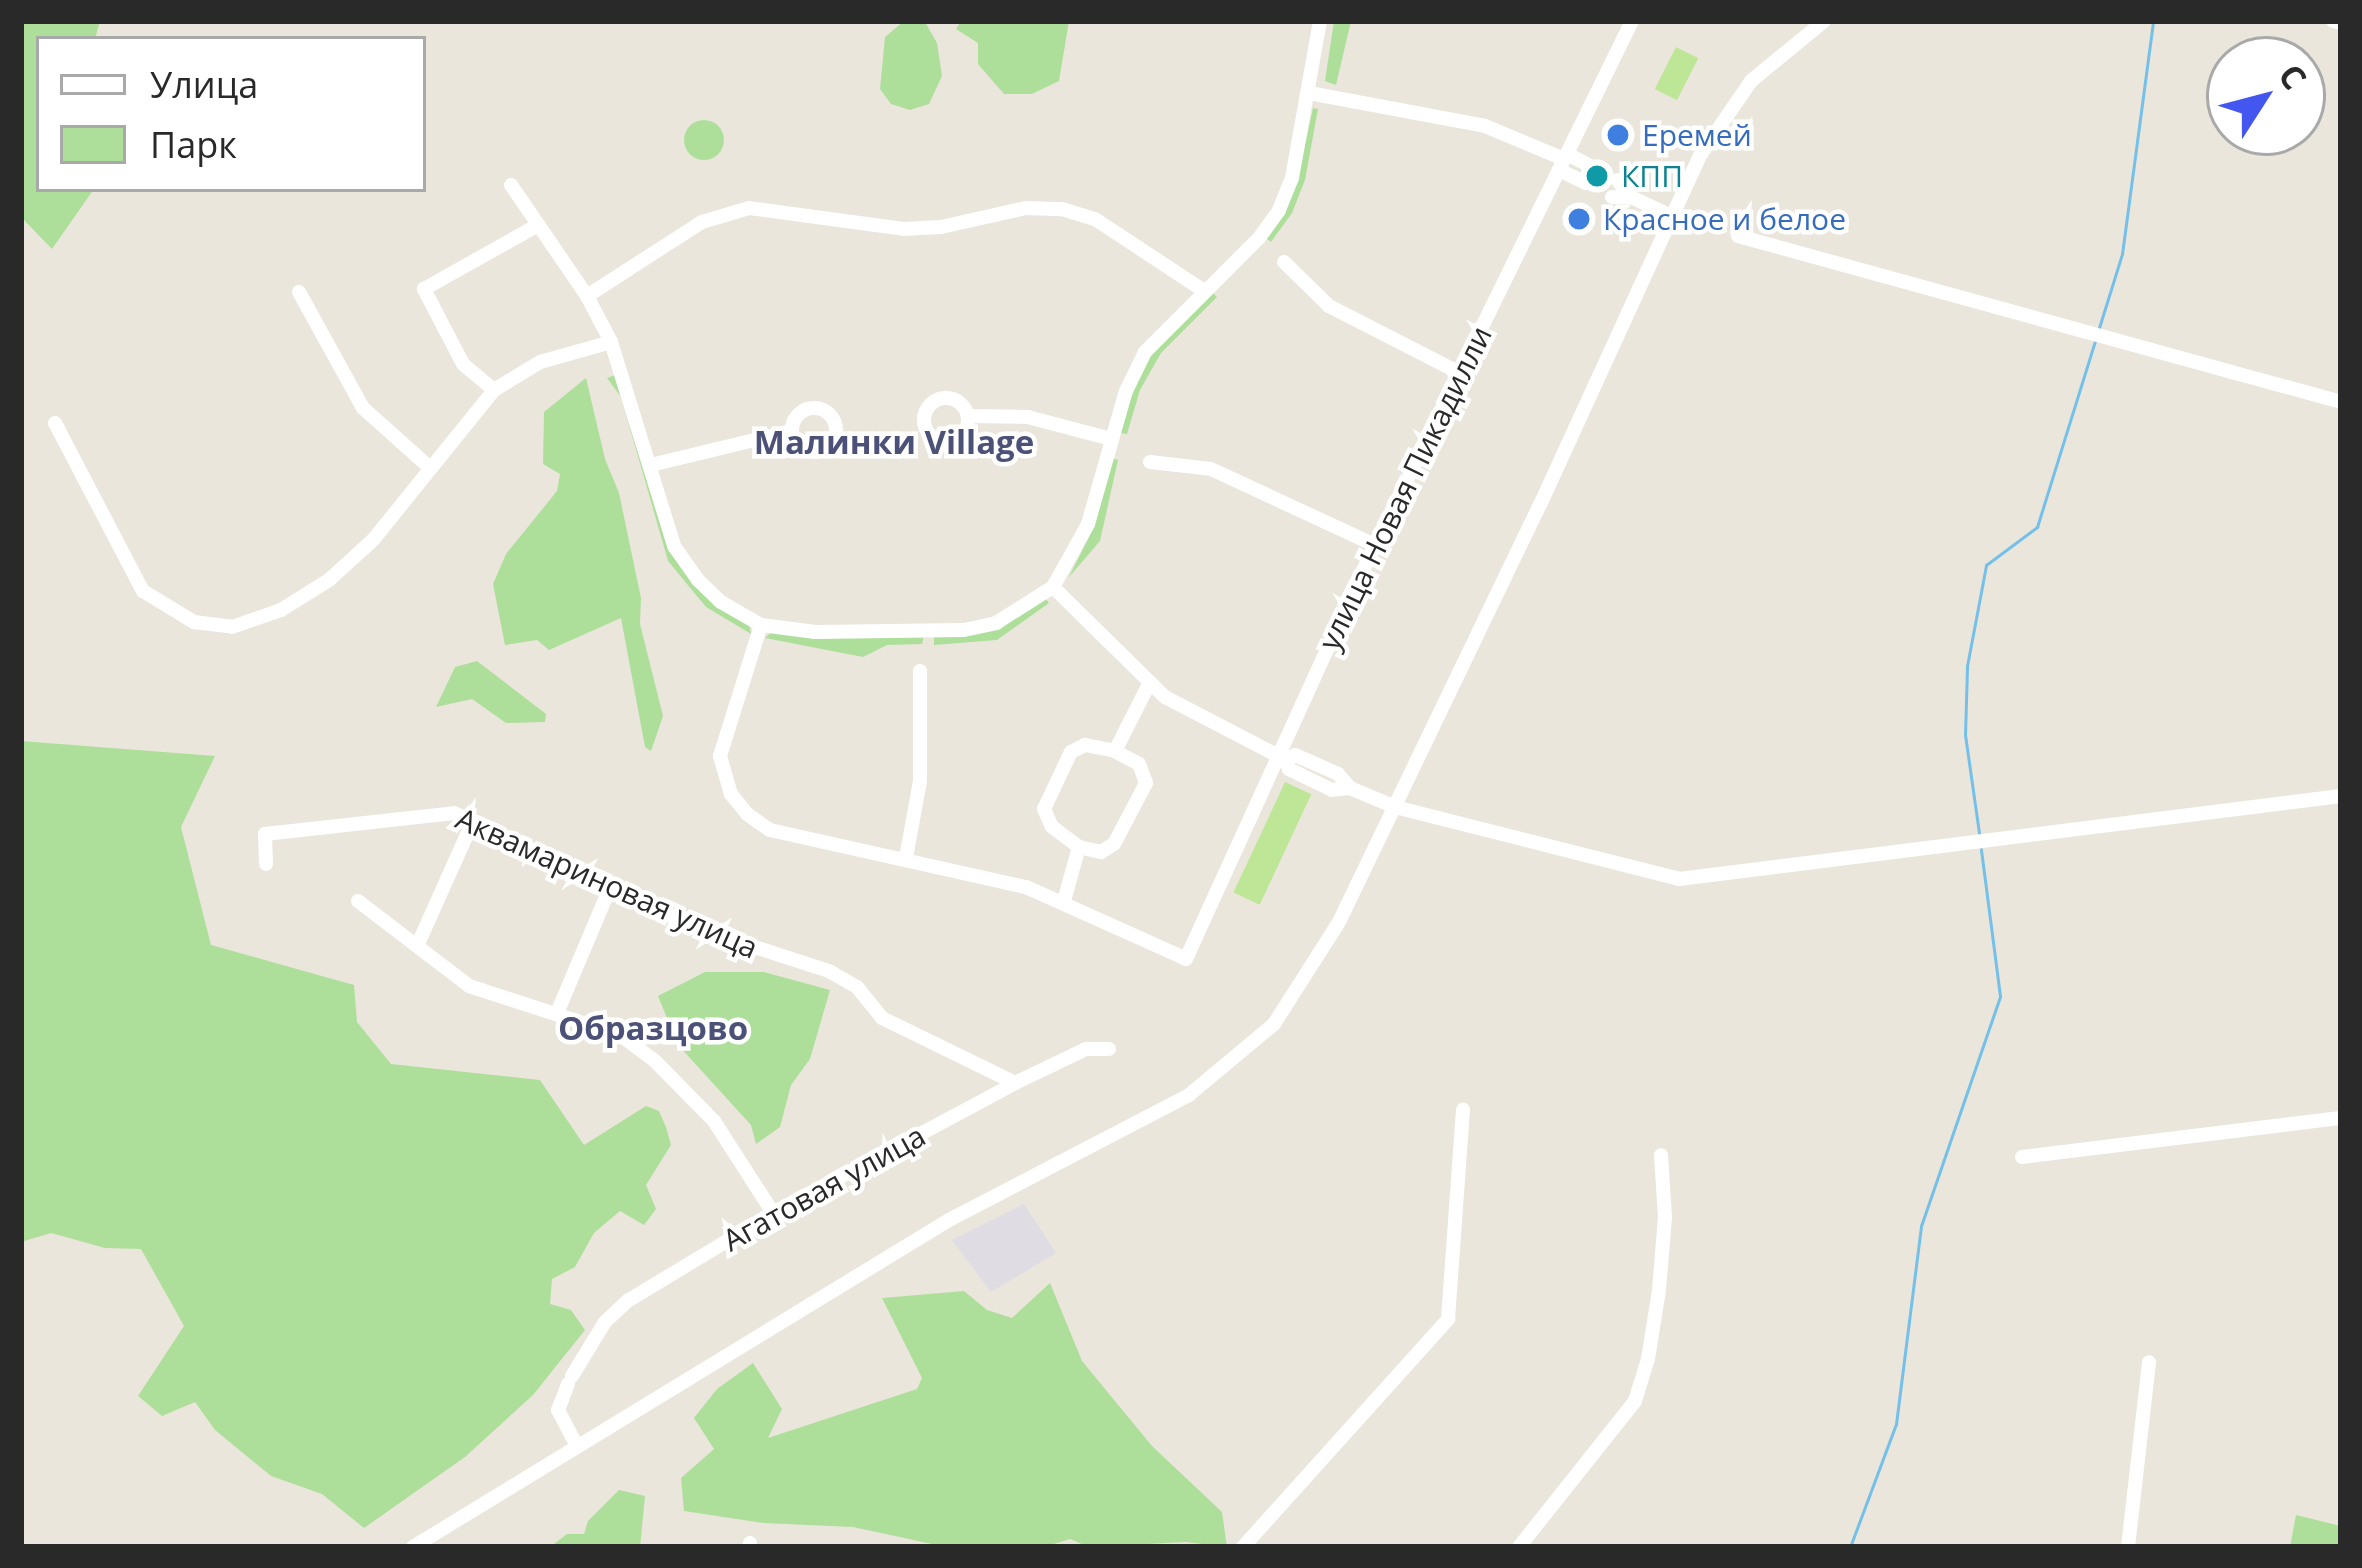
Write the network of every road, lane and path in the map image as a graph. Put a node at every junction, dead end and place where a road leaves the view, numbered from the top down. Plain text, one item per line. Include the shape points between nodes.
1 (1320, 21) edge
2 (1633, 21) edge
3 (1824, 21) edge
4 (1309, 93) junction
5 (1564, 161) junction
6 (1593, 166) dead end
7 (1617, 180) dead end
8 (1586, 183) dead end
9 (511, 184) dead end
10 (1631, 196) junction
11 (1612, 197) dead end
12 (1671, 216) junction
13 (538, 225) junction
14 (1738, 236) dead end
15 (1284, 262) dead end
16 (1204, 291) junction
17 (298, 292) dead end
18 (587, 296) junction
19 (610, 342) junction
20 (1460, 373) junction
21 (494, 390) junction
22 (2341, 401) edge
23 (968, 416) dead end
24 (55, 423) dead end
25 (792, 431) dead end
26 (1111, 439) junction
27 (1150, 462) dead end
28 (651, 465) junction
29 (429, 467) junction
30 (1375, 545) junction
31 (1053, 587) junction
32 (761, 626) junction
33 (920, 671) dead end
34 (1150, 682) junction
35 (1115, 751) junction
36 (1283, 758) junction
37 (2341, 796) edge
38 (1395, 807) junction
39 (473, 820) junction
40 (1079, 847) junction
41 (906, 857) junction
42 (266, 864) dead end
43 (611, 886) junction
44 (358, 901) dead end
45 (1064, 901) junction
46 (418, 944) junction
47 (557, 1013) junction
48 (1109, 1049) dead end
49 (1015, 1083) junction
50 (1463, 1109) dead end
51 (2341, 1118) edge
52 (1660, 1155) dead end
53 (2022, 1157) dead end
54 (772, 1213) junction
55 (2149, 1363) dead end
56 (577, 1446) junction
57 (413, 1547) edge
58 (1243, 1547) edge
59 (1519, 1547) edge
60 (2128, 1547) edge

1 - 4 street
2 - 5 street, улица Новая Пикадилли
3 - 12 street via 1750,81
4 - 5 street via 1485,126
4 - 16 street via 1279,211
5 - 6 street
5 - 8 street
5 - 20 street, улица Новая Пикадилли
7 - 10 street
9 - 13 street
10 - 11 street
10 - 12 street
12 - 38 street
13 - 18 street
13 - 21 street via 424,289 463,364
14 - 22 street
15 - 20 street via 1329,306
16 - 18 street via 1095,219 1062,209 904,229 749,208 702,222
16 - 26 street via 1144,352
17 - 29 street via 362,408
18 - 19 street
19 - 21 street via 540,362
19 - 28 street
20 - 30 street, улица Новая Пикадилли
21 - 29 street
23 - 26 street via 1028,417
24 - 29 street via 143,591 194,622 232,627 281,610 329,580 373,540
25 - 28 street
26 - 31 street via 1088,524
27 - 30 street via 1211,469
28 - 32 street via 674,546 721,602
30 - 36 street, улица Новая Пикадилли
31 - 32 street via 996,623 964,630
31 - 34 street
32 - 41 street via 720,756 731,794 770,830
33 - 41 street via 920,781
34 - 35 street
34 - 36 street via 1195,716
35 - 40 street via 1139,764 1146,783 1114,844 1101,852
35 - 40 street via 1085,745 1071,752 1044,809 1052,827
36 - 38 street via 1295,755
36 - 45 street, улица Новая Пикадилли via 1186,959
37 - 38 street via 1679,879
38 - 56 street via 1309,974 1249,1049 1189,1095 949,1220
39 - 42 street, Аквамариновая улица via 435,812 266,834
39 - 43 street, Аквамариновая улица
39 - 46 street
40 - 45 street
41 - 45 street
43 - 47 street
43 - 49 street, Аквамариновая улица via 699,928 829,971 857,987 882,1018
44 - 46 street
46 - 47 street via 469,986
47 - 54 street via 620,1035 655,1061 714,1121
48 - 49 street, Агатовая улица via 1086,1049
49 - 54 street, Агатовая улица
50 - 58 street via 1448,1319
51 - 53 street
52 - 59 street via 1659,1290 1635,1401
54 - 56 street, Агатовая улица via 605,1322 558,1410
55 - 60 street
56 - 57 street

